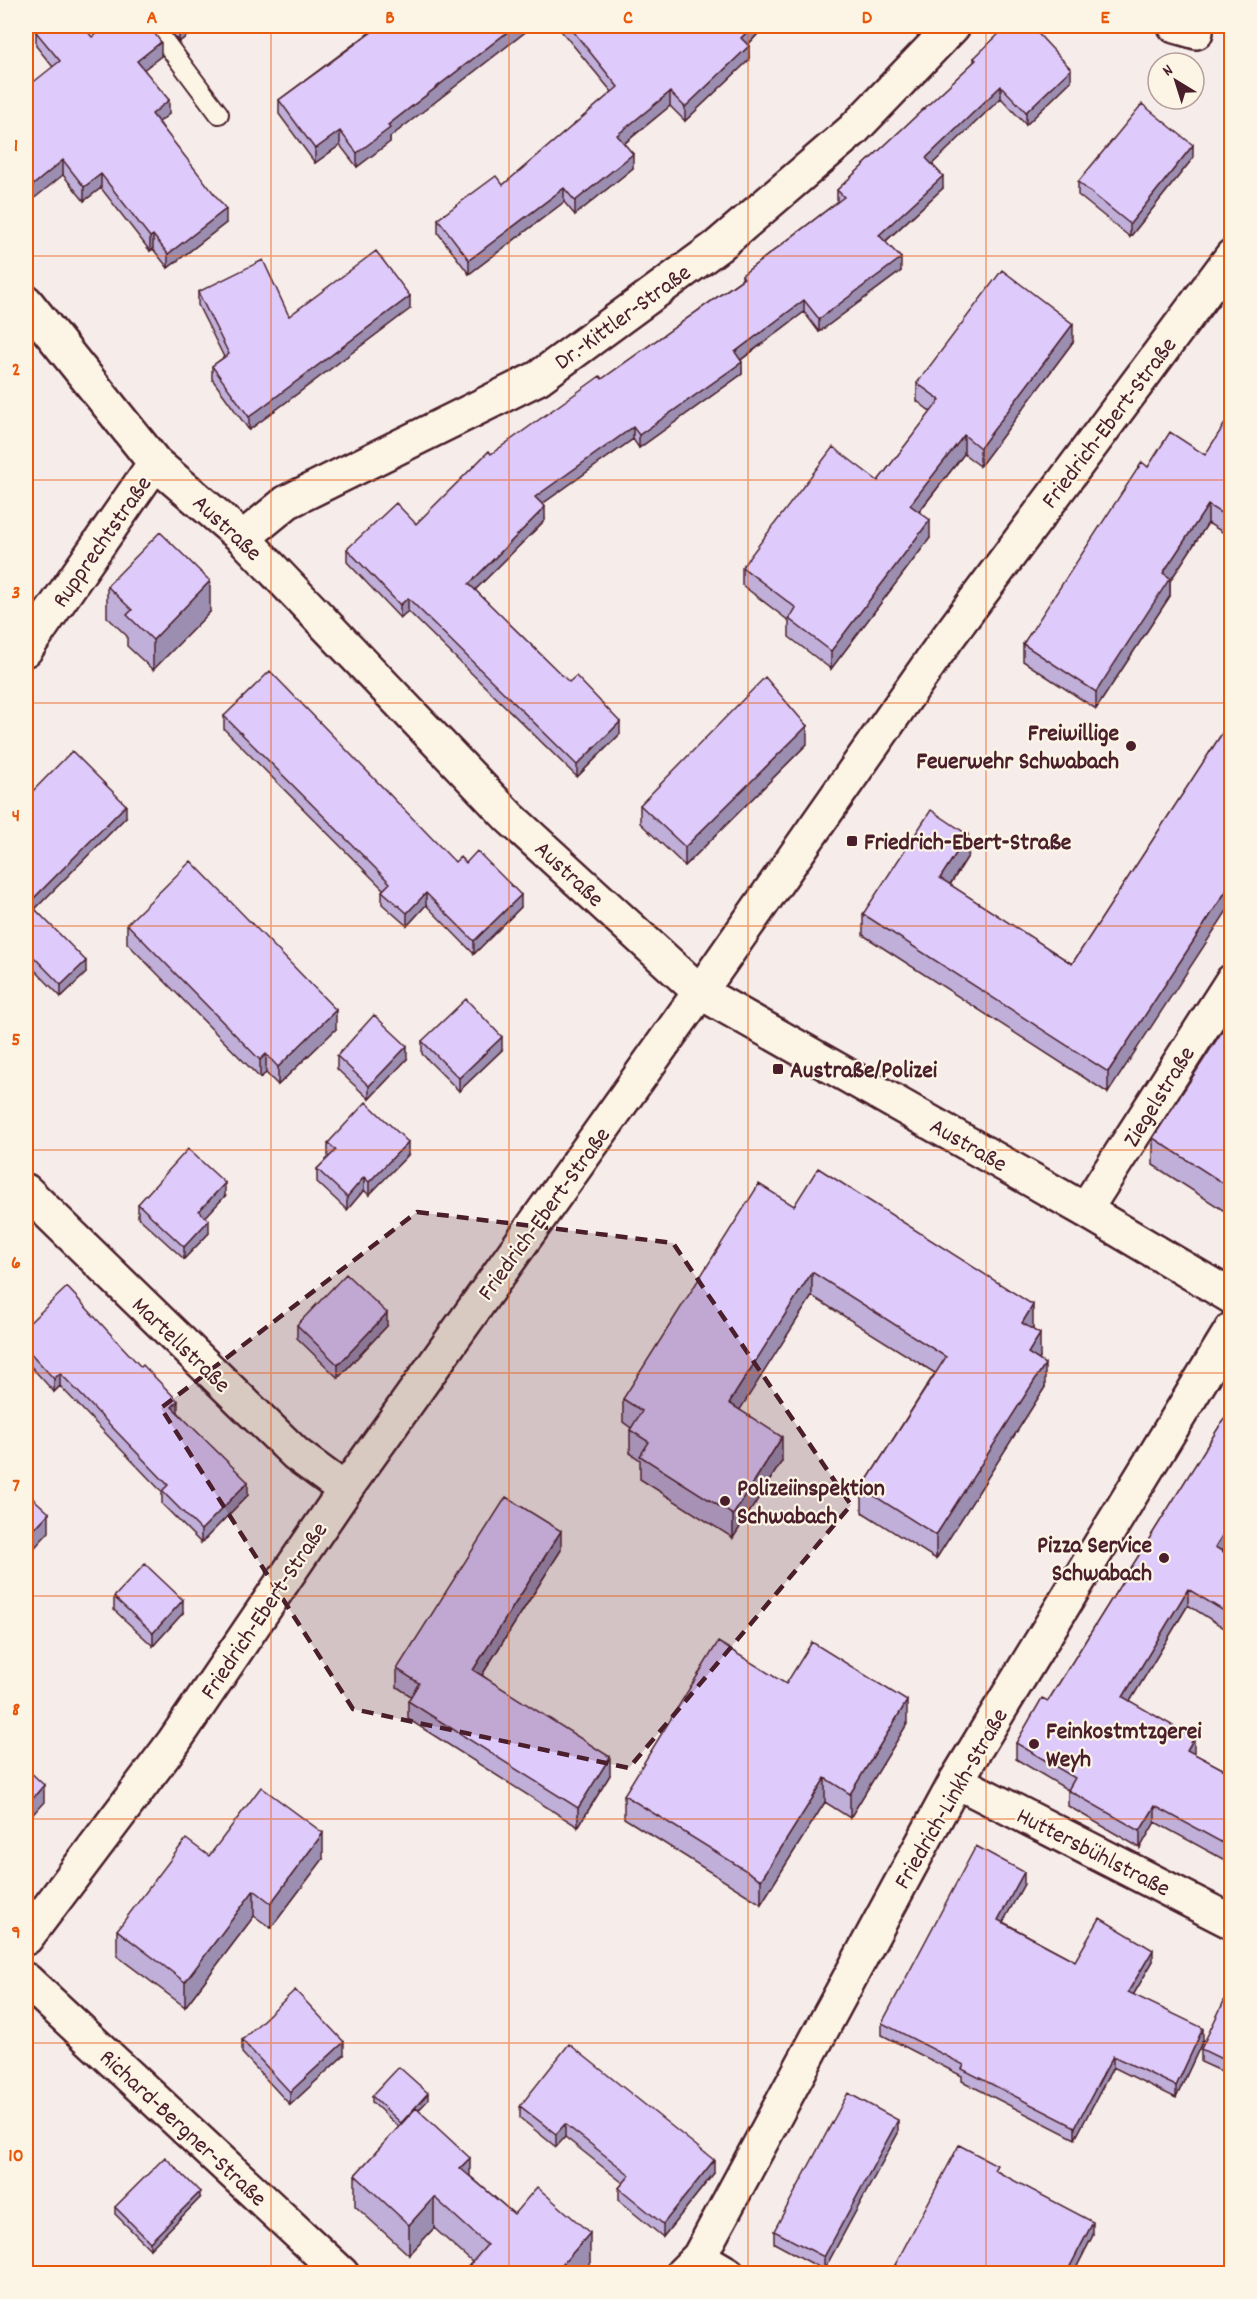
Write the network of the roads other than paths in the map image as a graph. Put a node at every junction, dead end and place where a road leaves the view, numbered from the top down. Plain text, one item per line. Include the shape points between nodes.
1 (153, 26) edge
2 (953, 26) edge
3 (219, 114) dead end
4 (1232, 256) edge
5 (26, 302) edge
6 (155, 463) junction
7 (243, 538) junction
8 (26, 649) edge
9 (1232, 981) edge
10 (700, 992) junction
11 (26, 1191) edge
12 (1085, 1210) junction
13 (1232, 1297) edge
14 (1232, 1329) edge
15 (345, 1490) junction
16 (956, 1781) junction
17 (1232, 1922) edge
18 (26, 1938) edge
19 (26, 1980) edge
20 (690, 2265) edge
21 (342, 2274) edge
22 (728, 2274) edge

1 - 3 lane
2 - 7 street, Dr.-Kittler-Straße via 853,130 718,246 538,378 287,502
4 - 10 street, Friedrich-Ebert-Straße via 946,640
5 - 6 street, Austraße
6 - 7 street, Austraße
6 - 8 street, Rupprechtstraße
7 - 10 street, Austraße via 509,817
9 - 12 street, Ziegelstraße
10 - 12 street, Austraße
10 - 15 street, Friedrich-Ebert-Straße
11 - 15 street, Martellstraße via 296,1454
12 - 13 street, Austraße
14 - 16 street, Friedrich-Linkh-Straße
15 - 18 street, Friedrich-Ebert-Straße via 173,1743
16 - 17 street, Huttersbühlstraße
16 - 20 street, Friedrich-Linkh-Straße
19 - 21 street, Richard-Bergner-Straße
20 - 22 street

